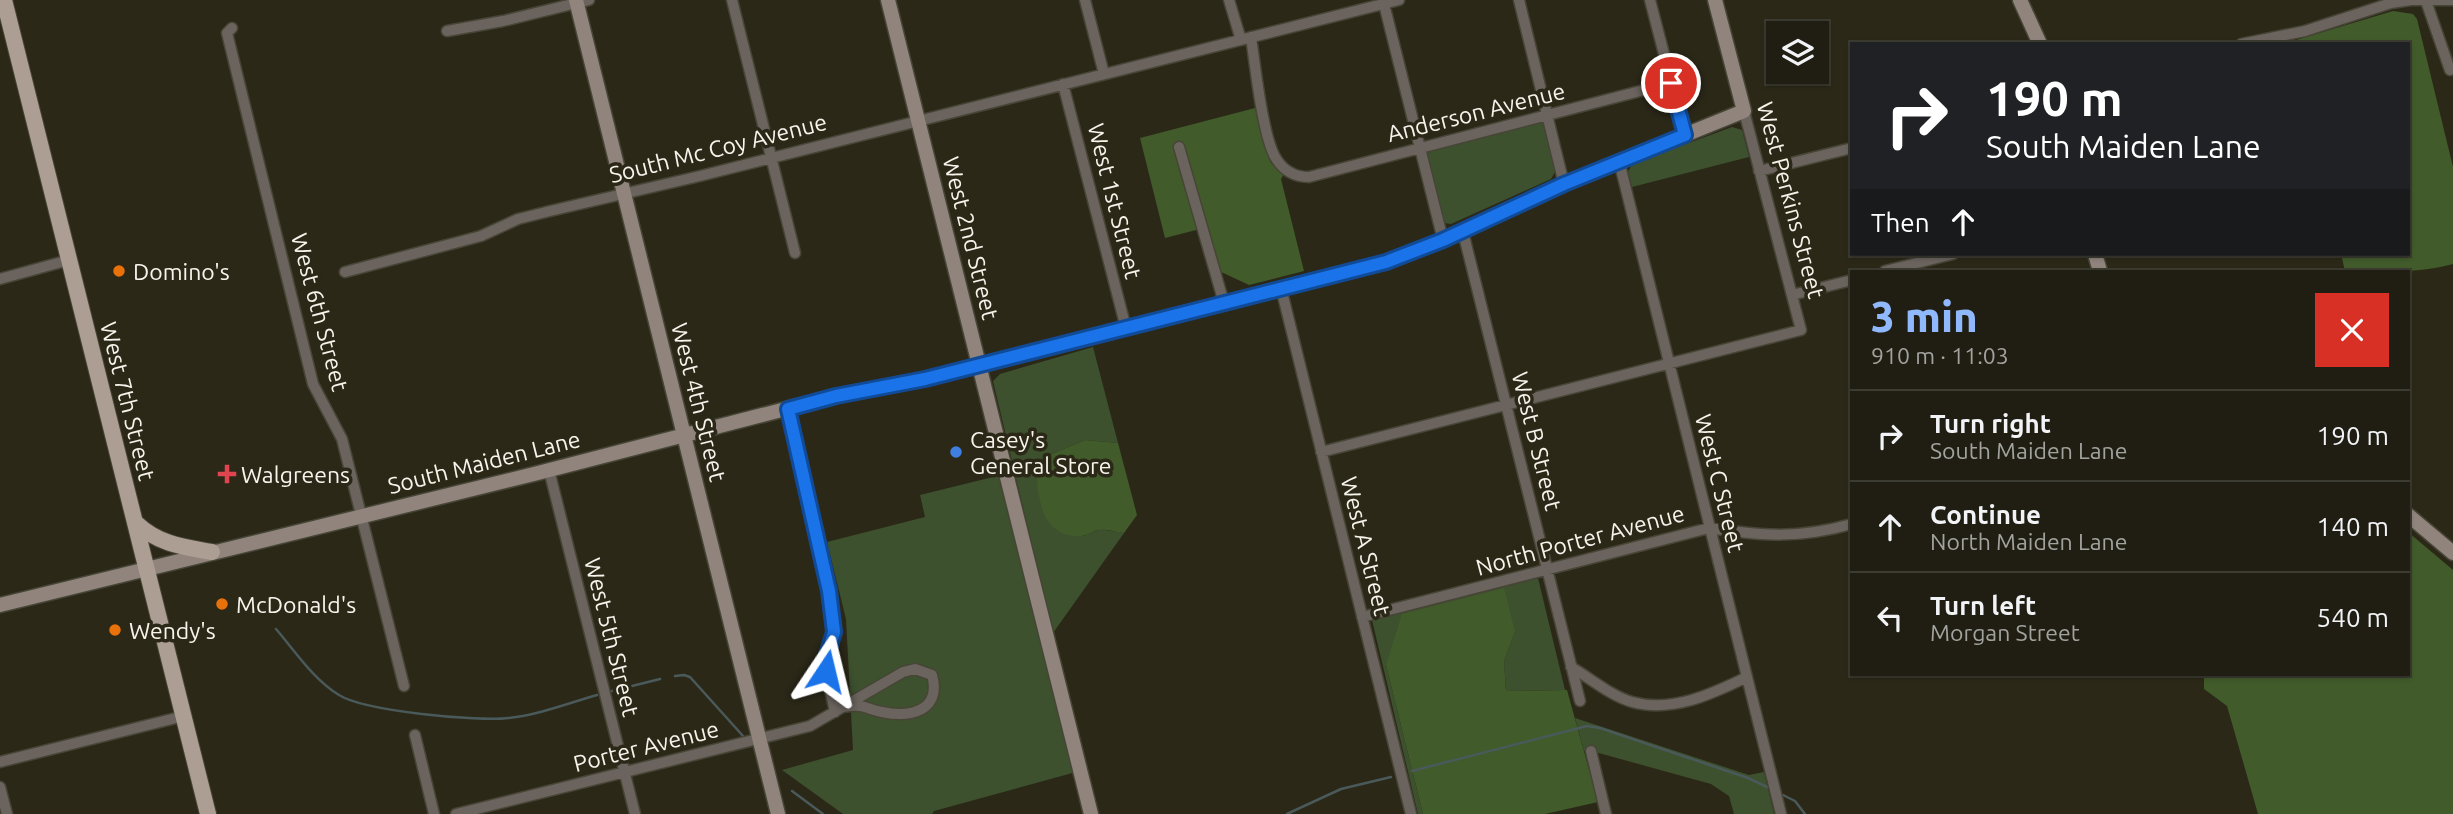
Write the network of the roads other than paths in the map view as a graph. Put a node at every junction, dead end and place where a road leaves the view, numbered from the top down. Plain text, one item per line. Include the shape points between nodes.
1 (4, 0) edge
2 (732, 0) edge
3 (888, 0) edge
4 (1085, 0) edge
5 (1228, 0) edge
6 (1399, 0) edge
7 (1519, 0) edge
8 (1650, 0) edge
9 (1715, 0) edge
10 (2020, 0) edge
11 (2452, 0) edge
12 (580, 1) edge
13 (2426, 1) edge
14 (1383, 2) edge
15 (232, 28) dead end
16 (447, 31) dead end
17 (1246, 39) junction
18 (2039, 42) edge
19 (2252, 42) edge
20 (2449, 70) dead end
21 (1104, 74) junction
22 (1671, 83) junction
23 (1063, 84) junction
24 (1744, 111) junction
25 (1547, 116) junction
26 (918, 121) junction
27 (1685, 135) junction
28 (1179, 146) dead end
29 (1420, 148) junction
30 (1850, 148) edge
31 (771, 157) junction
32 (1619, 162) junction
33 (1759, 171) junction
34 (1564, 184) junction
35 (624, 193) junction
36 (1463, 232) junction
37 (1443, 240) junction
38 (795, 253) dead end
39 (1938, 256) edge
40 (69, 260) junction
41 (1889, 270) edge
42 (345, 272) dead end
43 (0, 279) edge
44 (1850, 280) edge
45 (1281, 288) junction
46 (1792, 295) junction
47 (1224, 303) junction
48 (1126, 328) junction
49 (979, 365) junction
50 (1669, 365) junction
51 (1506, 406) junction
52 (788, 409) junction
53 (684, 436) junction
54 (1321, 452) junction
55 (549, 470) junction
56 (362, 515) junction
57 (2410, 517) edge
58 (136, 523) junction
59 (1850, 524) edge
60 (1709, 528) junction
61 (212, 552) junction
62 (2453, 553) edge
63 (147, 568) junction
64 (1547, 570) junction
65 (0, 605) edge
66 (1362, 617) junction
67 (1572, 667) junction
68 (1747, 677) junction
69 (404, 686) dead end
70 (1580, 701) dead end
71 (839, 710) junction
72 (184, 716) junction
73 (415, 736) dead end
74 (759, 739) junction
75 (1591, 751) dead end
76 (0, 762) edge
77 (625, 774) junction
78 (0, 787) edge
79 (7, 814) edge
80 (208, 814) edge
81 (434, 814) edge
82 (456, 814) edge
83 (635, 814) edge
84 (778, 814) edge
85 (1091, 814) edge
86 (1411, 814) edge
87 (1606, 814) edge
88 (1781, 814) edge

1 - 40 main road, West 7th Street
2 - 31 street
3 - 26 street, West 2nd Street
4 - 21 street
5 - 17 street
6 - 14 street, South Mc Coy Avenue
7 - 25 street
8 - 22 street
9 - 24 street, West Perkins Street
10 - 18 street
11 - 13 street
12 - 16 street
12 - 35 street, West 4th Street
13 - 19 street via 2391,3 2305,31
13 - 20 street
14 - 17 street, South Mc Coy Avenue
14 - 29 street
15 - 56 street, West 6th Street via 227,33 313,384 342,439
17 - 21 street, South Mc Coy Avenue
17 - 29 street, Anderson Avenue via 1272,150 1292,174 1309,177
21 - 23 street, South Mc Coy Avenue
22 - 25 street, Anderson Avenue
22 - 27 street
23 - 26 street, South Mc Coy Avenue
23 - 48 street, West 1st Street
24 - 27 street, South Maiden Lane
24 - 33 street, West Perkins Street
25 - 29 street, Anderson Avenue
25 - 34 street
26 - 31 street, South Mc Coy Avenue
26 - 49 street, West 2nd Street
27 - 32 street, South Maiden Lane
28 - 47 street
29 - 37 street
30 - 33 street
31 - 35 street, South Mc Coy Avenue
31 - 38 street
32 - 34 street, South Maiden Lane
32 - 50 street, West C Street
33 - 46 street, West Perkins Street
34 - 36 street, South Maiden Lane
35 - 42 street, South Mc Coy Avenue via 519,219 481,236
35 - 53 street, West 4th Street
36 - 37 street, South Maiden Lane
36 - 51 street, West B Street
37 - 45 street, South Maiden Lane via 1386,262
39 - 41 street
40 - 43 street
40 - 58 main road, West 7th Street
44 - 46 street
45 - 47 street, South Maiden Lane
45 - 54 street, West A Street
46 - 50 street, West Perkins Street via 1801,330
47 - 48 street, South Maiden Lane
48 - 49 street, South Maiden Lane
49 - 52 street, South Maiden Lane
49 - 85 street, West 2nd Street
50 - 51 street
50 - 60 street, West C Street
51 - 54 street
51 - 64 street, West B Street
52 - 53 street, South Maiden Lane
52 - 71 street via 829,591 834,632 826,671
53 - 55 street, South Maiden Lane
53 - 74 street, West 4th Street
54 - 66 street, West A Street
55 - 56 street, South Maiden Lane
55 - 77 street, West 5th Street
56 - 61 street, South Maiden Lane
56 - 69 street, West 6th Street
57 - 62 street
58 - 61 main road via 169,544
58 - 63 main road, West 7th Street
59 - 60 street, North Porter Avenue via 1792,536
60 - 64 street, North Porter Avenue
60 - 68 street, West C Street
61 - 63 street, South Maiden Lane
63 - 65 street, South Maiden Lane
63 - 72 main road, West 7th Street
64 - 66 street, North Porter Avenue
64 - 67 street, West B Street
66 - 86 street, West A Street
67 - 68 street via 1623,698 1643,704 1686,701
67 - 70 street, West B Street
68 - 88 street, West C Street
71 - 71 street, Porter Avenue via 903,672 915,669 932,675 931,701 915,712 885,713 862,706
71 - 74 street, Porter Avenue via 810,726
72 - 76 street
72 - 80 main road, West 7th Street
73 - 81 street
74 - 77 street, Porter Avenue
74 - 84 street, West 4th Street
75 - 87 street
77 - 82 street, Porter Avenue
77 - 83 street, West 5th Street
78 - 79 street

